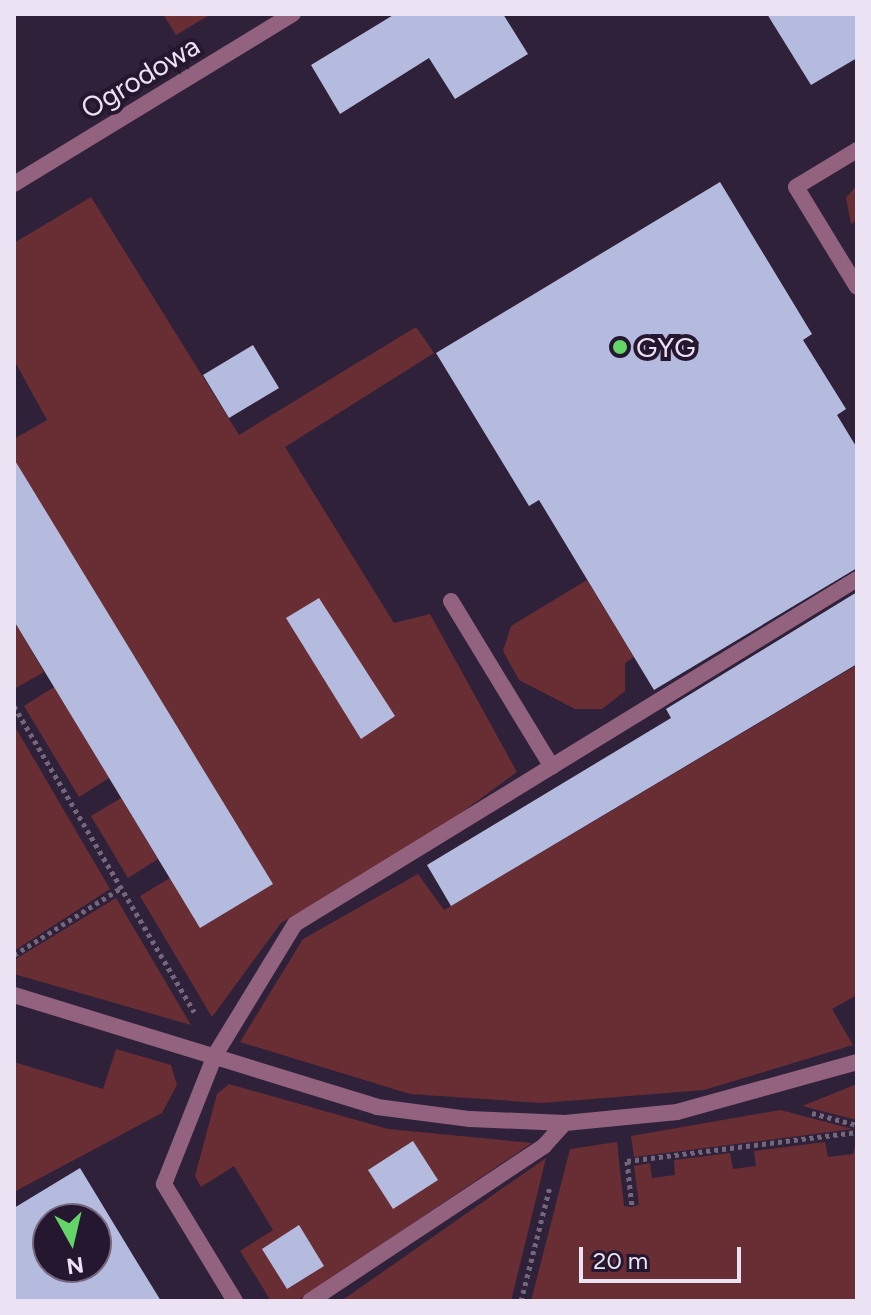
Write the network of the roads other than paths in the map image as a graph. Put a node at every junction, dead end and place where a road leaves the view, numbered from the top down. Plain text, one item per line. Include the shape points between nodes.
1 (293, 14) edge
2 (857, 150) edge
3 (14, 184) edge
4 (857, 287) edge
5 (857, 579) edge
6 (451, 601) dead end
7 (552, 767) junction
8 (14, 995) edge
9 (215, 1055) junction
10 (857, 1062) edge
11 (565, 1123) junction
12 (235, 1301) edge
13 (310, 1301) edge

1 - 3 street, Ogrodowa
2 - 4 street via 796,187
5 - 7 street
6 - 7 street
7 - 9 street via 295,924
8 - 9 street
9 - 11 street via 377,1107
9 - 12 street via 164,1184
10 - 11 street via 751,1098
11 - 13 street via 544,1146

